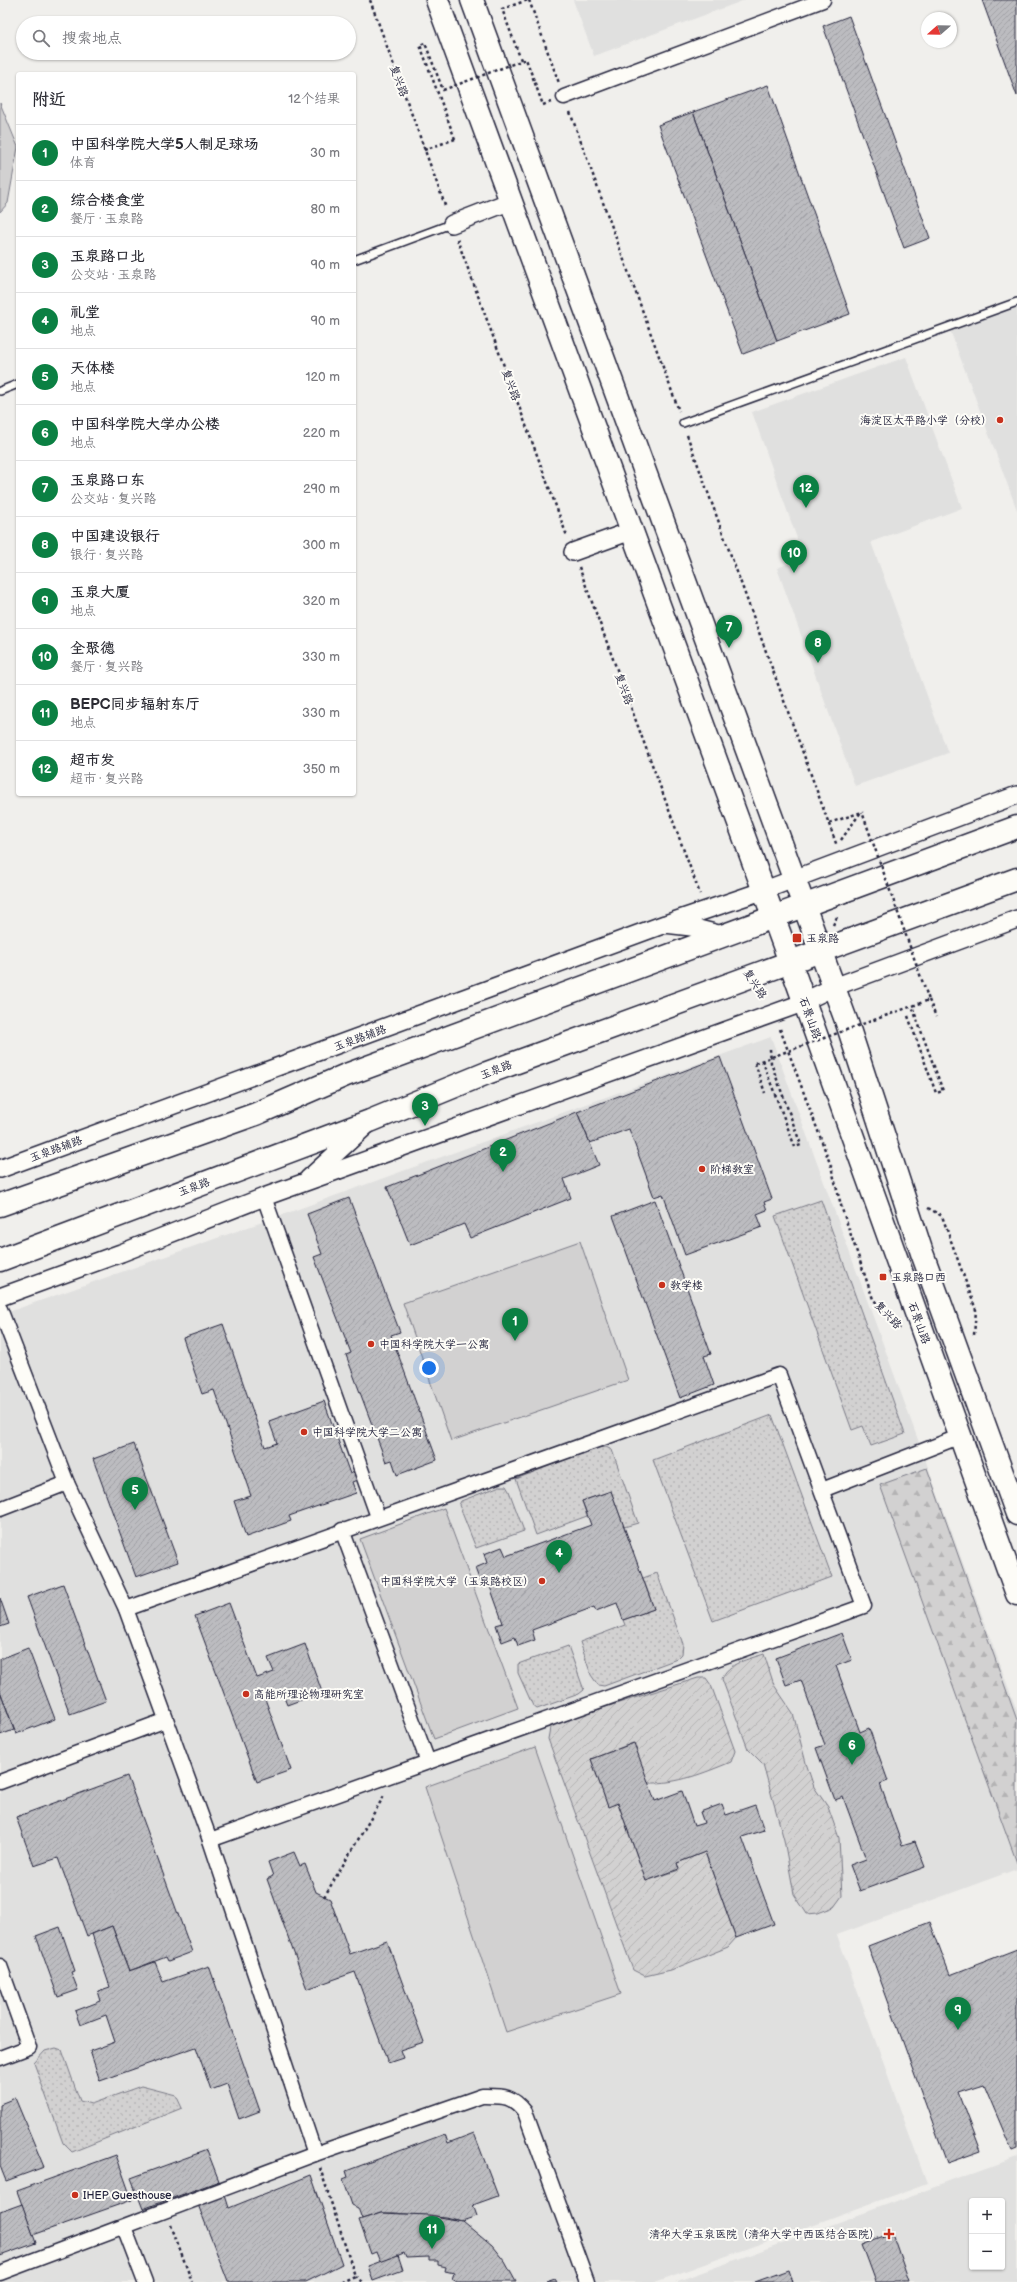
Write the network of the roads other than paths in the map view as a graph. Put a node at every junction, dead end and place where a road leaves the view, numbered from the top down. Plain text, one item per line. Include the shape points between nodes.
1 (437, 0) edge
2 (472, 0) edge
3 (823, 0) edge
4 (564, 97) road end
5 (510, 201) junction
6 (452, 224) joint
7 (356, 259) edge
8 (1017, 302) edge
9 (16, 385) edge
10 (0, 390) edge
11 (683, 423) road end
12 (631, 531) junction
13 (573, 552) road end
14 (1017, 794) edge
15 (1017, 827) edge
16 (794, 879) junction
17 (1017, 879) edge
18 (762, 891) junction
19 (804, 905) junction
20 (772, 917) junction
21 (1017, 919) edge
22 (665, 924) junction
23 (722, 935) junction
24 (821, 950) junction
25 (790, 962) junction
26 (834, 987) junction
27 (804, 1001) junction
28 (370, 1122) junction
29 (0, 1169) edge
30 (302, 1184) junction
31 (264, 1197) junction
32 (0, 1205) edge
33 (0, 1260) edge
34 (0, 1297) edge
35 (0, 1309) edge
36 (961, 1436) junction
37 (67, 1483) junction
38 (822, 1490) junction
39 (0, 1509) edge
40 (1017, 1514) edge
41 (378, 1517) junction
42 (342, 1530) junction
43 (1017, 1594) edge
44 (126, 1608) junction
45 (166, 1720) junction
46 (428, 1762) junction
47 (0, 1782) edge
48 (210, 1840) junction
49 (0, 1966) edge
50 (0, 2058) edge
51 (315, 2154) junction
52 (124, 2227) junction
53 (0, 2273) edge
54 (144, 2282) edge
55 (587, 2282) edge

1 - 5 main road
2 - 16 main road
3 - 4 street
5 - 6 street
5 - 12 main road
6 - 7 lane
8 - 11 lane
9 - 10 lane
12 - 13 street
12 - 18 main road
14 - 16 street
15 - 19 main road
16 - 18 street
16 - 19 main road
17 - 24 main road, 玉泉路
18 - 20 main road
18 - 22 street
19 - 20 main road
19 - 24 main road
20 - 23 main road
20 - 25 main road, 石景山路
21 - 26 street
22 - 23 street, 玉泉路辅路
22 - 29 street, 玉泉路辅路
23 - 32 main road via 346,1075 256,1114
24 - 25 main road, 玉泉路
24 - 26 main road
25 - 27 main road, 石景山路
25 - 28 main road, 玉泉路 via 487,1074
26 - 27 street
26 - 40 main road via 922,1253
27 - 30 street
27 - 36 main road, 石景山路
28 - 30 street
28 - 33 main road, 玉泉路
30 - 31 street
31 - 34 street
31 - 41 street
35 - 37 street
36 - 38 street
36 - 43 main road, 石景山路
37 - 39 street
37 - 44 street
38 - 41 street via 779,1375
38 - 46 street via 864,1606
41 - 42 street
42 - 44 street
42 - 46 street
44 - 45 street
45 - 47 street
45 - 48 street
46 - 48 street
48 - 51 street
49 - 50 street via 30,2047
51 - 52 street
51 - 55 street via 482,2096 505,2096 516,2101 525,2112
52 - 53 street
52 - 54 street

